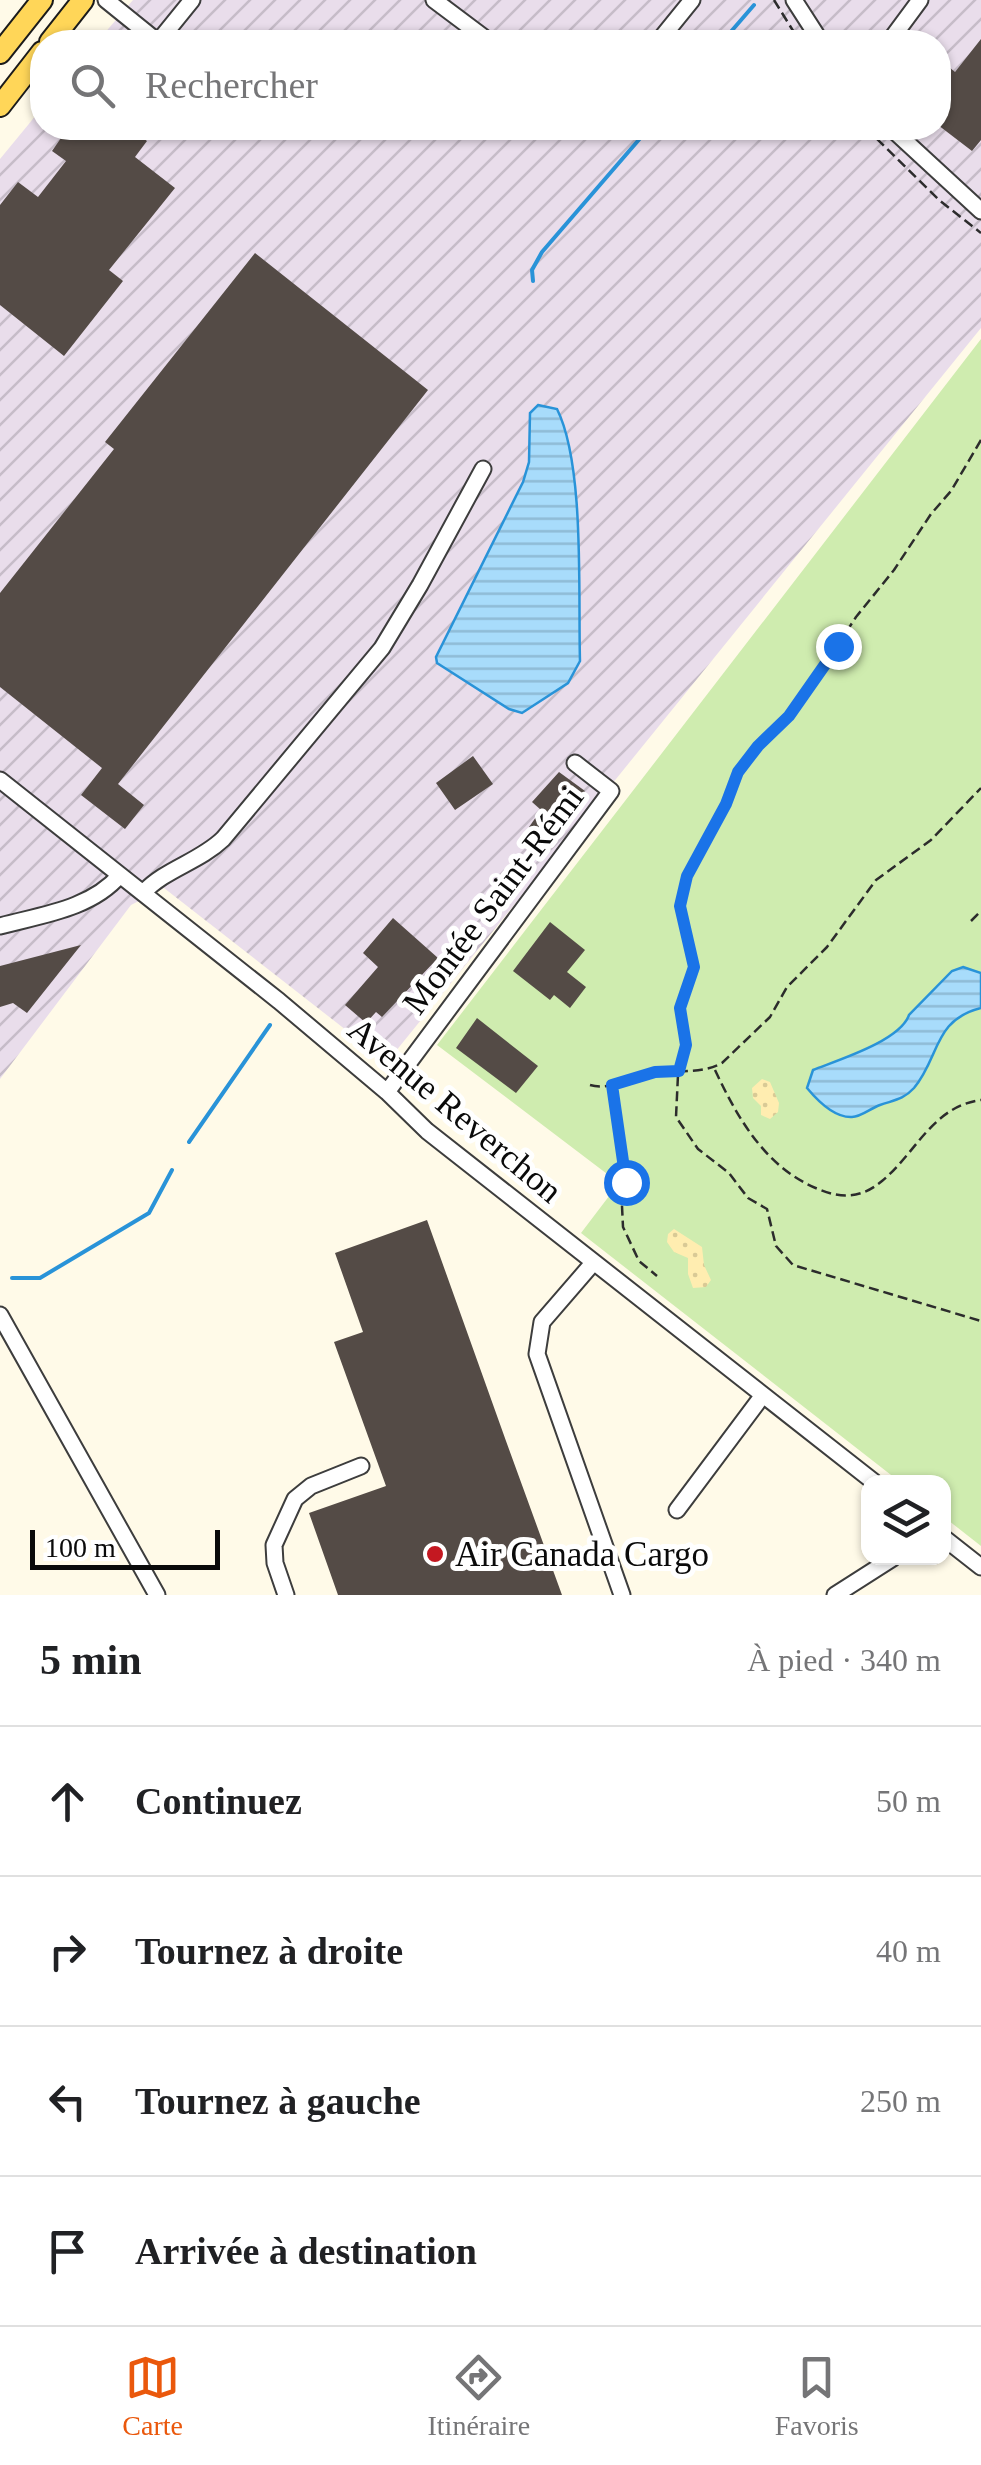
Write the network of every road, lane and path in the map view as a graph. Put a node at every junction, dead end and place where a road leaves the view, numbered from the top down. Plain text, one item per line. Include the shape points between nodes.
1 (28, 0) edge
2 (42, 0) edge
3 (83, 0) edge
4 (106, 0) edge
5 (192, 0) edge
6 (434, 0) edge
7 (692, 0) edge
8 (774, 0) edge
9 (794, 0) edge
10 (920, 0) edge
11 (59, 30) edge
12 (143, 30) edge
13 (168, 30) edge
14 (474, 30) edge
15 (668, 30) edge
16 (793, 30) edge
17 (814, 30) edge
18 (897, 30) edge
19 (6, 46) edge
20 (30, 67) edge
21 (0, 106) edge
22 (878, 140) edge
23 (904, 140) edge
24 (981, 211) edge
25 (981, 234) edge
26 (981, 440) edge
27 (483, 469) dead end
28 (575, 763) dead end
29 (0, 780) edge
30 (981, 788) edge
31 (120, 875) junction
32 (143, 893) junction
33 (981, 910) edge
34 (976, 916) junction
35 (981, 920) edge
36 (971, 921) dead end
37 (0, 926) edge
38 (714, 1068) junction
39 (679, 1071) junction
40 (590, 1085) dead end
41 (612, 1085) junction
42 (386, 1092) junction
43 (981, 1100) edge
44 (593, 1262) junction
45 (657, 1276) dead end
46 (0, 1315) edge
47 (981, 1321) edge
48 (763, 1396) junction
49 (361, 1466) dead end
50 (865, 1475) edge
51 (677, 1510) dead end
52 (951, 1543) edge
53 (881, 1565) edge
54 (981, 1567) edge
55 (156, 1595) edge
56 (286, 1595) edge
57 (622, 1595) edge
58 (835, 1595) edge

1 - 19 main road
2 - 19 main road
3 - 11 main road
4 - 12 street
5 - 13 street
6 - 14 street
7 - 15 street
8 - 16 path
9 - 17 street
10 - 18 street
20 - 21 main road
22 - 25 path
23 - 24 street
26 - 39 path via 952,492 864,605 808,691 738,772 698,854 680,906 694,967 680,1008 686,1045
27 - 32 street via 372,661 223,839
28 - 42 street, Montée Saint-Rémi via 611,791
29 - 31 street, Avenue Reverchon
30 - 38 path via 931,840 881,875 764,1024
31 - 32 street, Avenue Reverchon
31 - 37 street via 86,901
32 - 42 street, Avenue Reverchon
33 - 34 path
34 - 35 path
34 - 36 path
38 - 39 path
38 - 43 path via 732,1106 780,1170 844,1196 884,1180 941,1116
39 - 41 path
39 - 47 path via 678,1123 748,1198 767,1209 786,1260
40 - 41 path
41 - 45 path via 626,1182 623,1227 639,1261
42 - 44 street, Avenue Reverchon
44 - 48 street, Avenue Reverchon
44 - 57 street via 542,1322 537,1354
46 - 55 street
48 - 50 street, Avenue Reverchon
48 - 51 street
49 - 56 street via 295,1499 274,1545
52 - 54 street
53 - 58 street

